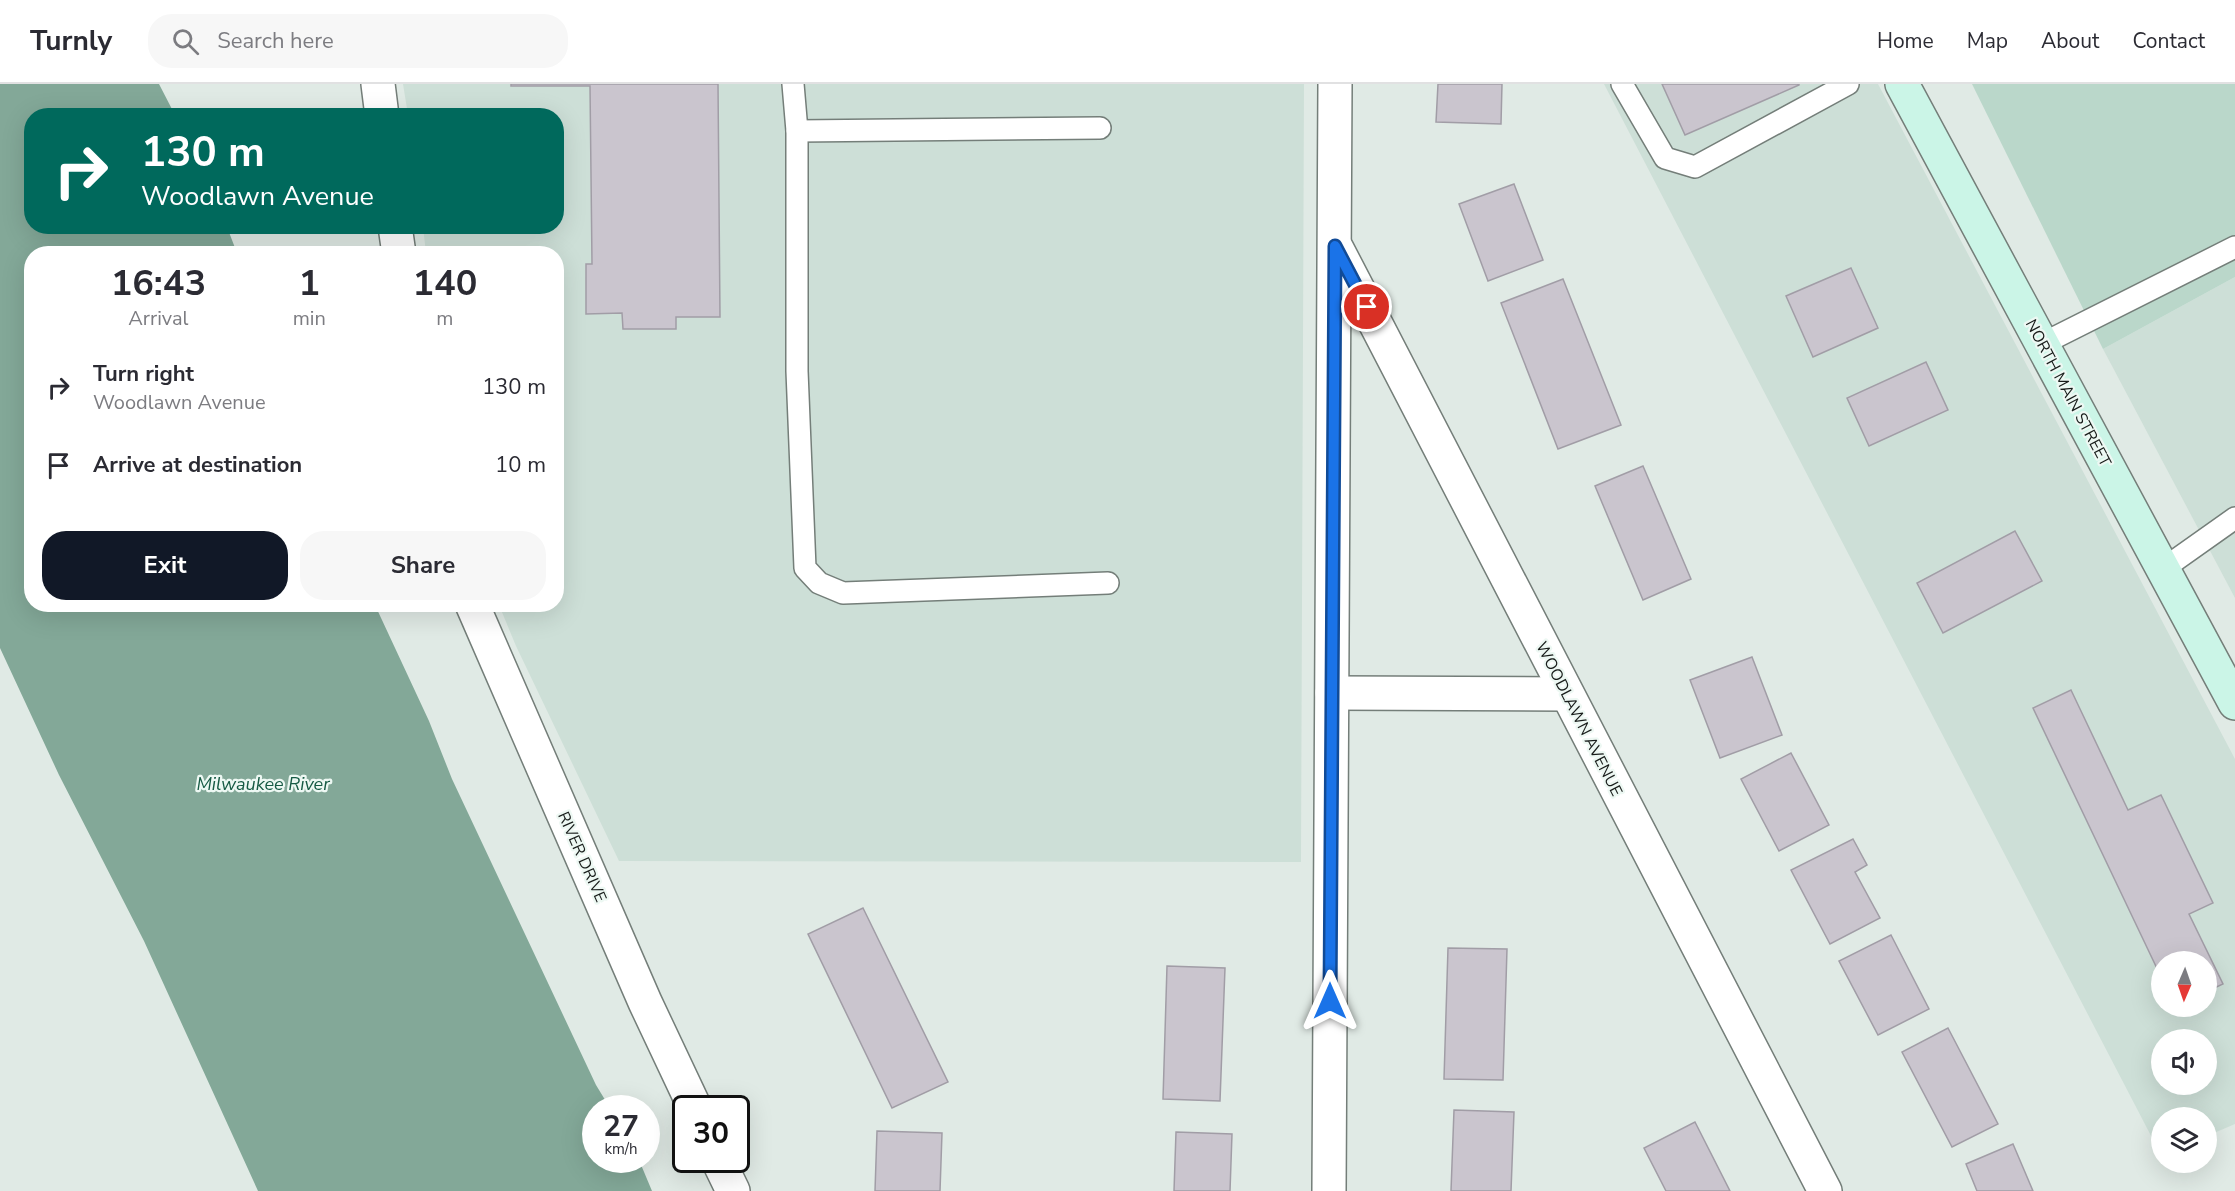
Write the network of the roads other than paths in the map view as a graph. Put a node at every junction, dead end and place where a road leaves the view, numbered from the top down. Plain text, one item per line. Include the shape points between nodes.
1 (378, 84) edge
2 (793, 84) edge
3 (1335, 84) edge
4 (1622, 84) edge
5 (1902, 84) edge
6 (1840, 86) edge
7 (381, 108) edge
8 (1100, 128) dead end
9 (798, 131) junction
10 (1335, 246) junction
11 (2235, 247) edge
12 (2042, 344) junction
13 (2235, 518) edge
14 (2163, 570) junction
15 (1108, 583) dead end
16 (475, 612) edge
17 (1332, 693) junction
18 (1566, 694) junction
19 (2235, 702) edge
20 (689, 1095) edge
21 (724, 1173) edge
22 (733, 1191) edge
23 (1329, 1191) edge
24 (1825, 1191) edge

1 - 7 street
2 - 9 lane
3 - 10 street
4 - 6 lane via 1665,158 1695,167
5 - 12 main road, NORTH MAIN STREET
8 - 9 lane
9 - 15 lane via 797,371 805,568 819,583 843,593
10 - 17 street
10 - 18 street, WOODLAWN AVENUE
11 - 12 lane
12 - 14 main road, NORTH MAIN STREET
13 - 14 lane
14 - 19 main road, NORTH MAIN STREET
16 - 20 street, RIVER DRIVE
17 - 18 street
17 - 23 street
18 - 24 street, WOODLAWN AVENUE
21 - 22 street

